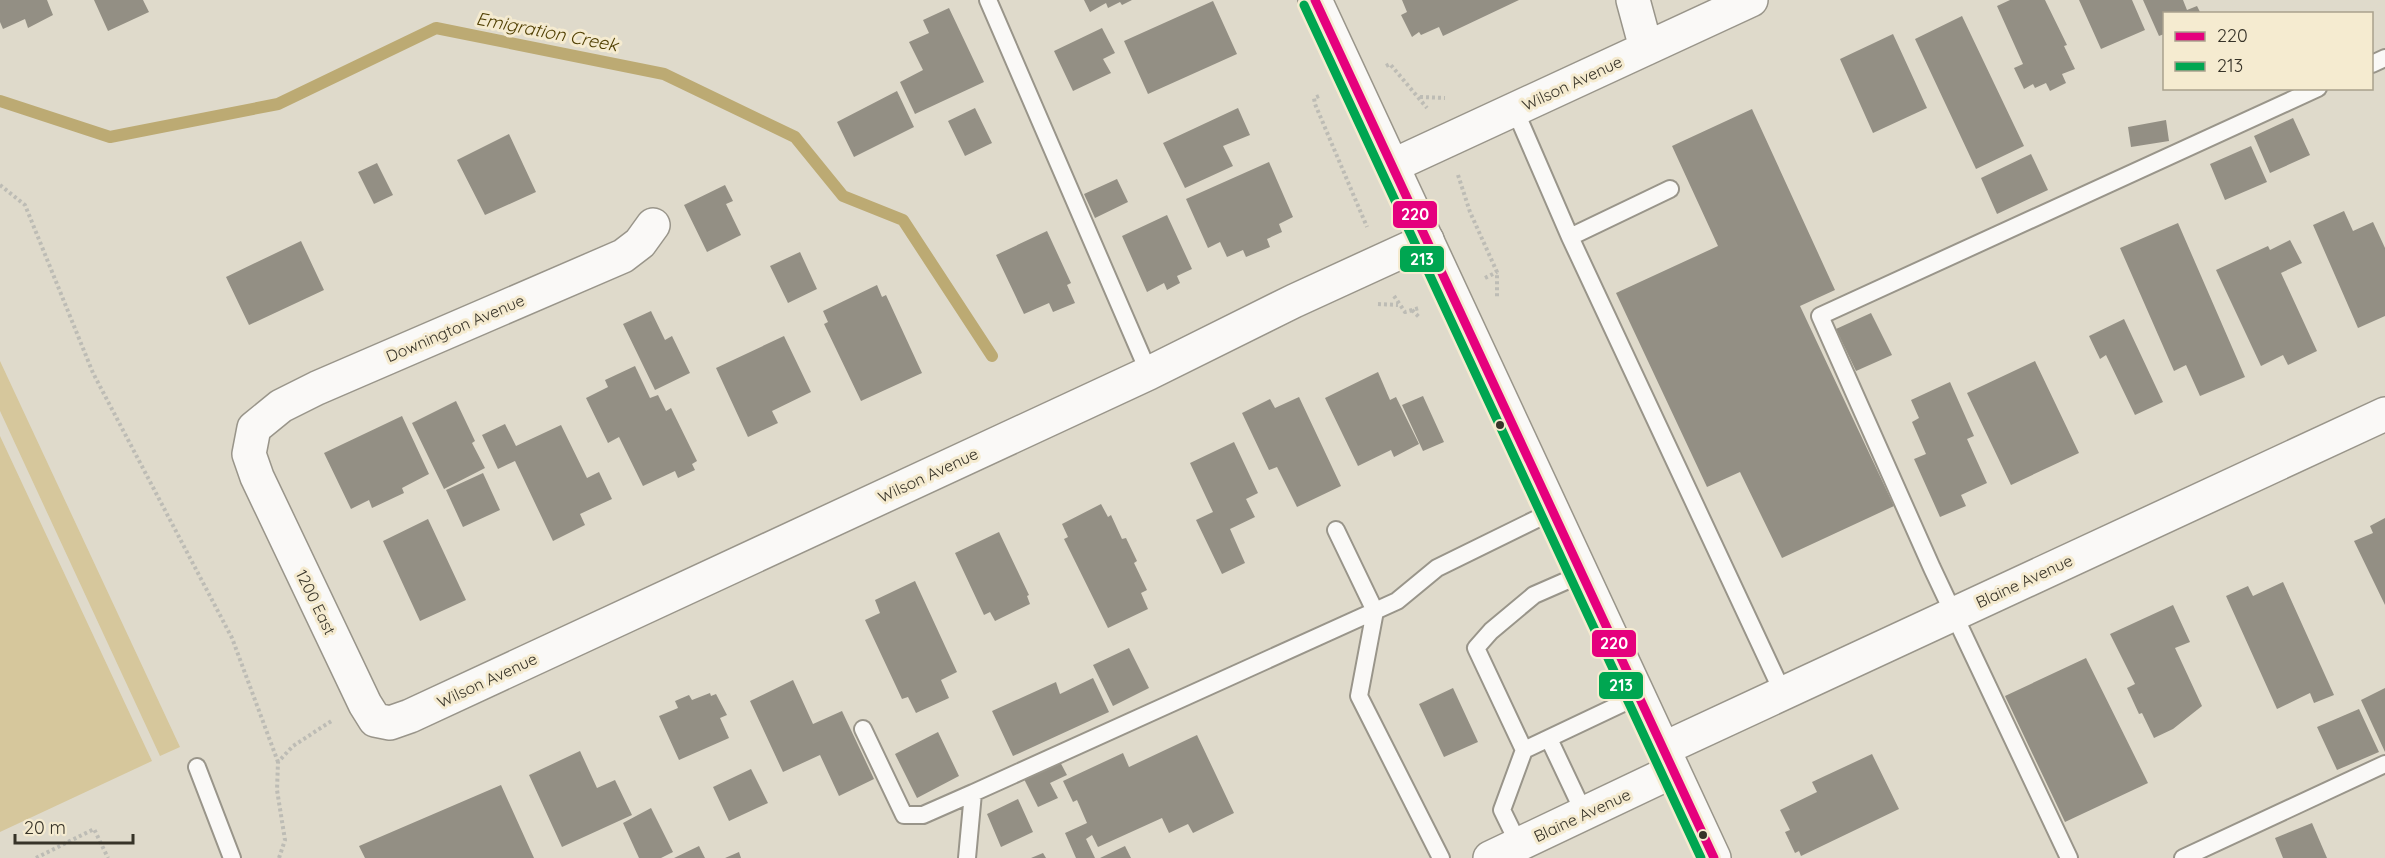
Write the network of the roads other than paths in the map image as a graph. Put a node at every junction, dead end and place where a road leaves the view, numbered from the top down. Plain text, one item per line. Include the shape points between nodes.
1 (988, 0) edge
2 (1315, 0) edge
3 (1633, 0) edge
4 (1751, 0) edge
5 (1646, 48) junction
6 (2314, 90) edge
7 (1515, 110) junction
8 (1392, 166) junction
9 (1670, 189) dead end
10 (653, 225) dead end
11 (1570, 237) junction
12 (1427, 240) junction
13 (1149, 373) junction
14 (2385, 414) edge
15 (254, 428) joint
16 (1553, 511) junction
17 (1336, 530) dead end
18 (1582, 574) junction
19 (1375, 611) junction
20 (1953, 614) junction
21 (1783, 693) junction
22 (1638, 696) junction
23 (428, 707) joint
24 (863, 729) dead end
25 (1549, 739) junction
26 (1524, 750) junction
27 (1668, 760) junction
28 (2385, 764) edge
29 (197, 767) dead end
30 (973, 793) junction
31 (1584, 813) junction
32 (1505, 851) edge
33 (232, 858) edge
34 (967, 858) edge
35 (1441, 858) edge
36 (1714, 858) edge
37 (2069, 858) edge
38 (2183, 858) edge

1 - 13 lane
2 - 8 street
3 - 5 street
4 - 5 street, Wilson Avenue
5 - 7 street, Wilson Avenue
6 - 20 lane via 1820,316
7 - 8 street, Wilson Avenue
7 - 11 lane
8 - 12 street
9 - 11 lane
10 - 15 street, Downington Avenue via 640,243 622,256 317,388 280,406
11 - 21 lane
12 - 13 street, Wilson Avenue
12 - 16 street
13 - 23 street, Wilson Avenue
14 - 20 street, Blaine Avenue
15 - 23 street, 1200 East via 249,454 257,477 369,713 375,720 390,723
16 - 18 street
16 - 19 lane via 1437,568 1397,601
17 - 19 lane
18 - 22 street
18 - 26 lane via 1534,595 1476,648
19 - 30 lane
19 - 35 lane via 1359,696
20 - 21 street, Blaine Avenue
20 - 37 lane
21 - 27 street, Blaine Avenue
22 - 25 lane
22 - 27 street
24 - 30 lane via 904,815 923,815
25 - 26 lane
25 - 31 lane
26 - 32 lane via 1502,810
27 - 31 street, Blaine Avenue
27 - 36 street
28 - 38 lane
29 - 33 lane
30 - 34 lane
31 - 32 street, Blaine Avenue

